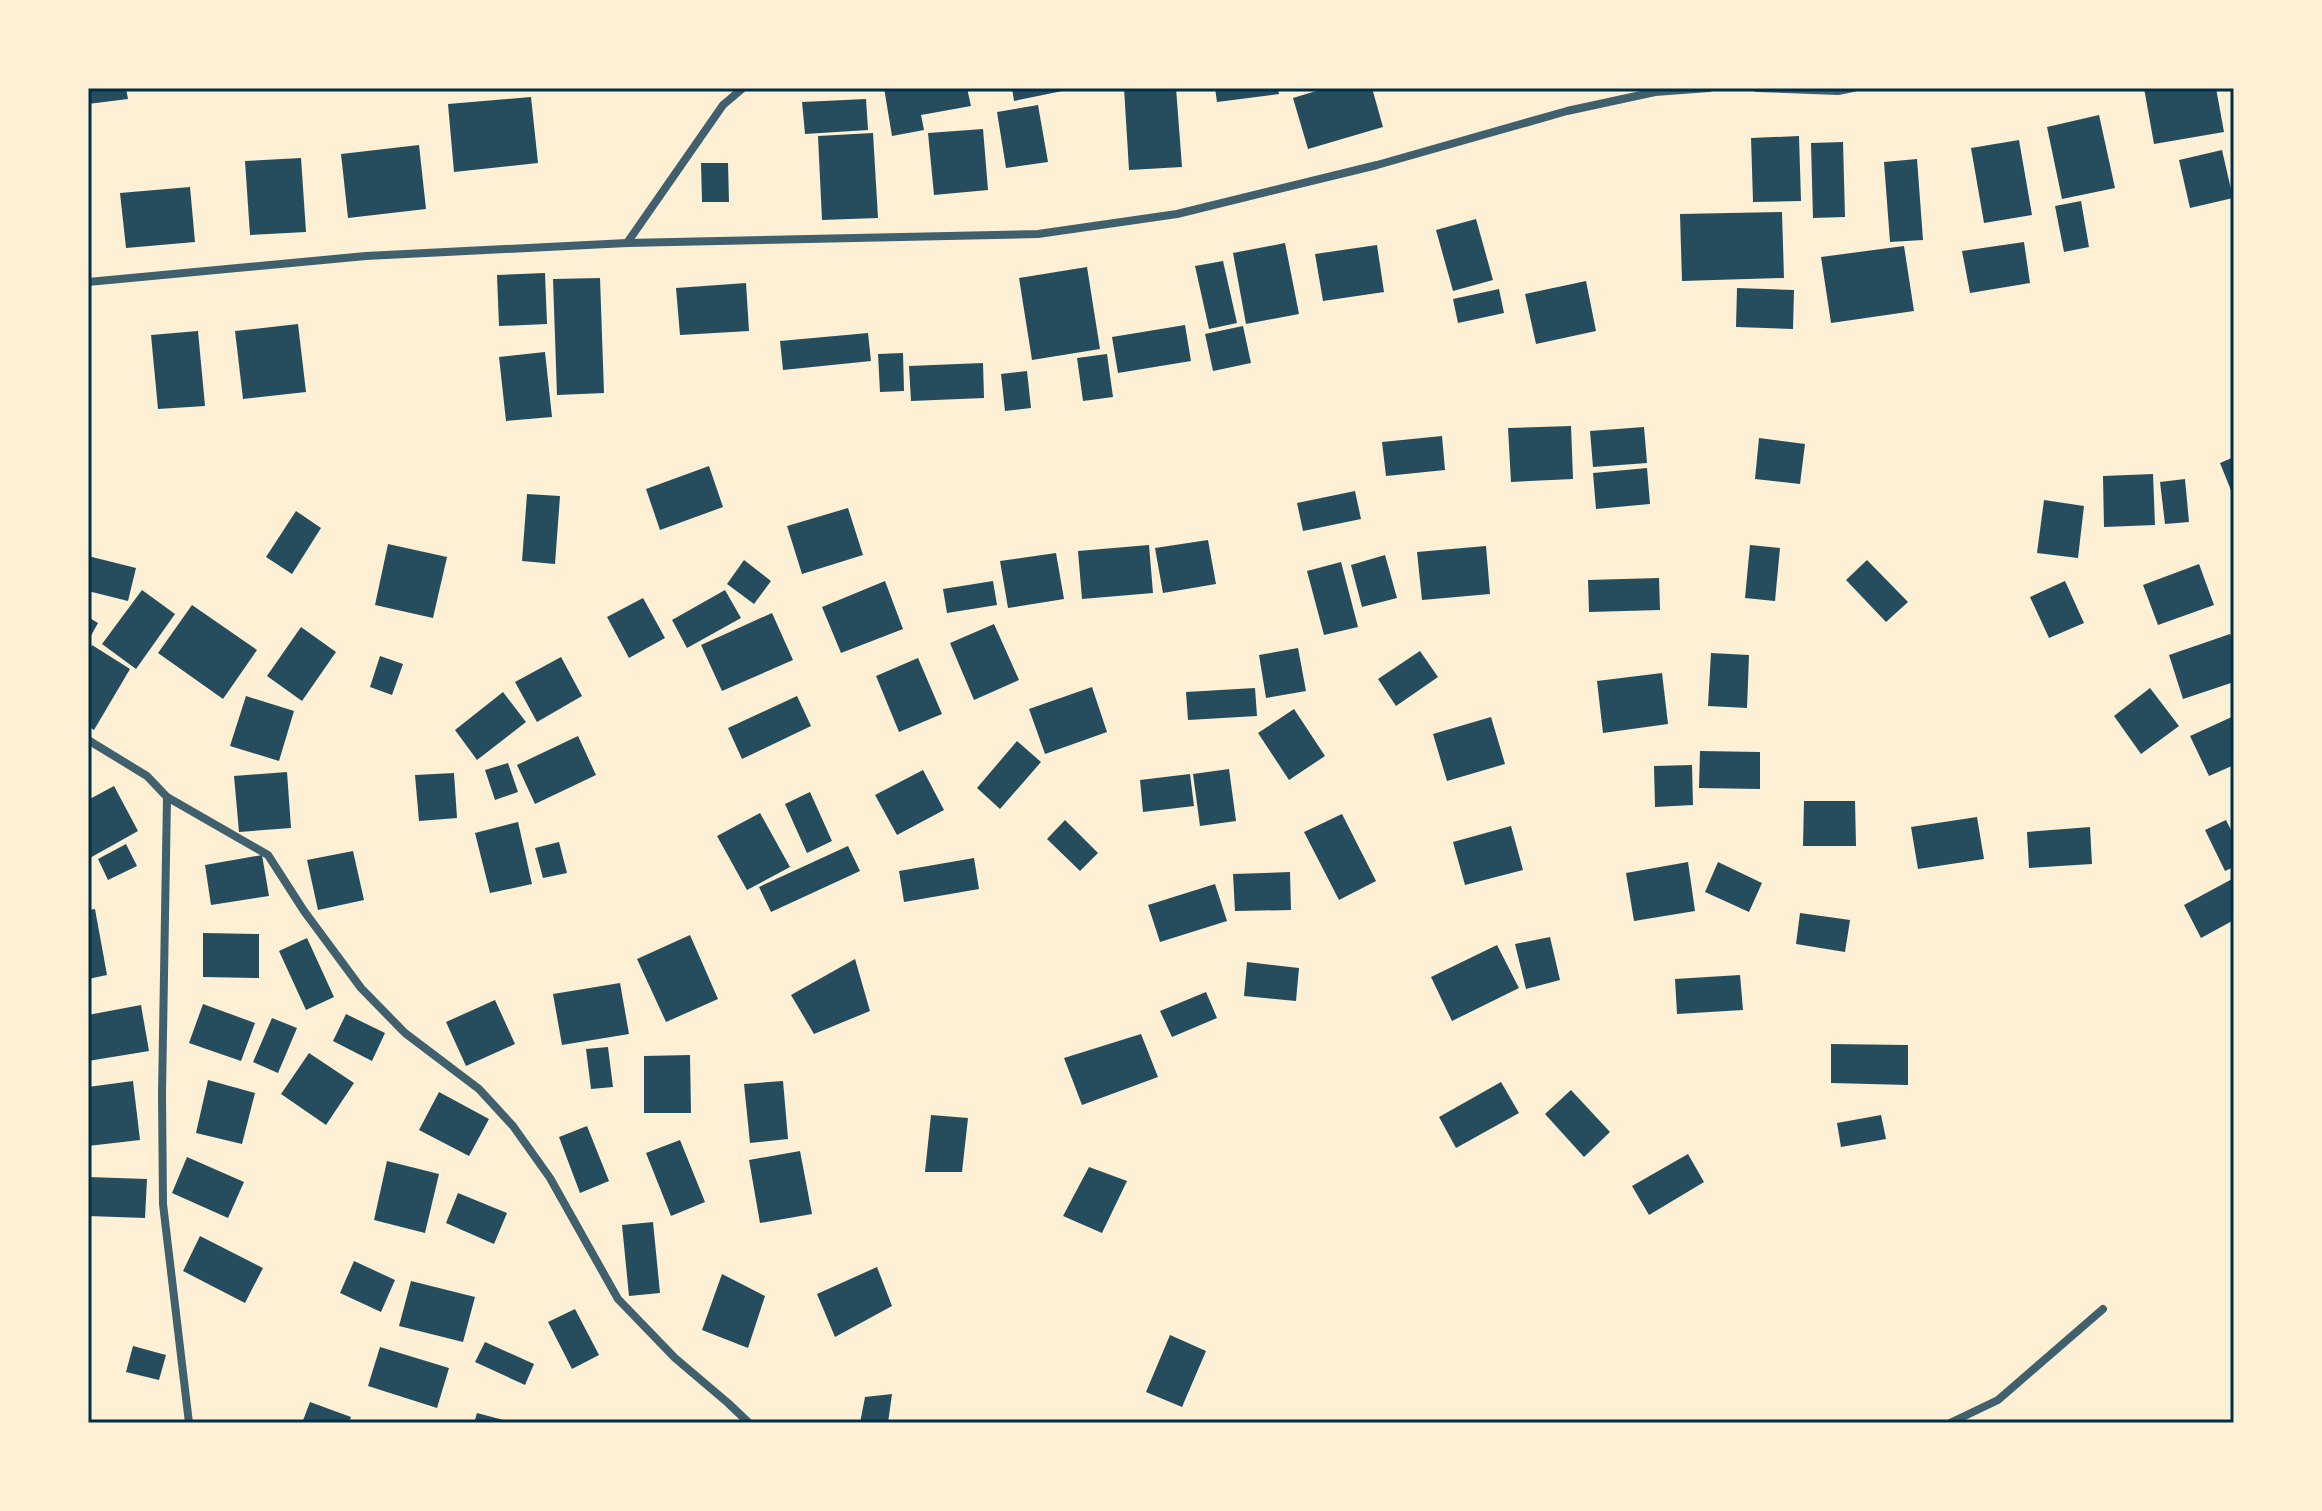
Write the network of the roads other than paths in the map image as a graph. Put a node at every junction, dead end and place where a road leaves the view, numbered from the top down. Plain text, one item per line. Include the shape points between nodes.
1 (743, 88) edge
2 (1709, 88) edge
3 (1757, 88) edge
4 (1853, 88) edge
5 (627, 243) junction
6 (88, 282) edge
7 (88, 740) edge
8 (167, 797) junction
9 (2103, 1309) dead end
10 (189, 1423) edge
11 (749, 1423) edge
12 (1950, 1423) edge

1 - 5 street via 723,105
2 - 5 street via 1655,92 1567,111 1177,214 1054,232
3 - 4 street
5 - 6 street via 366,256
7 - 8 street via 147,776
8 - 10 street via 163,1204
8 - 11 street via 268,855 361,988 405,1033 479,1089 513,1126 550,1178 618,1299
9 - 12 street via 1998,1400

